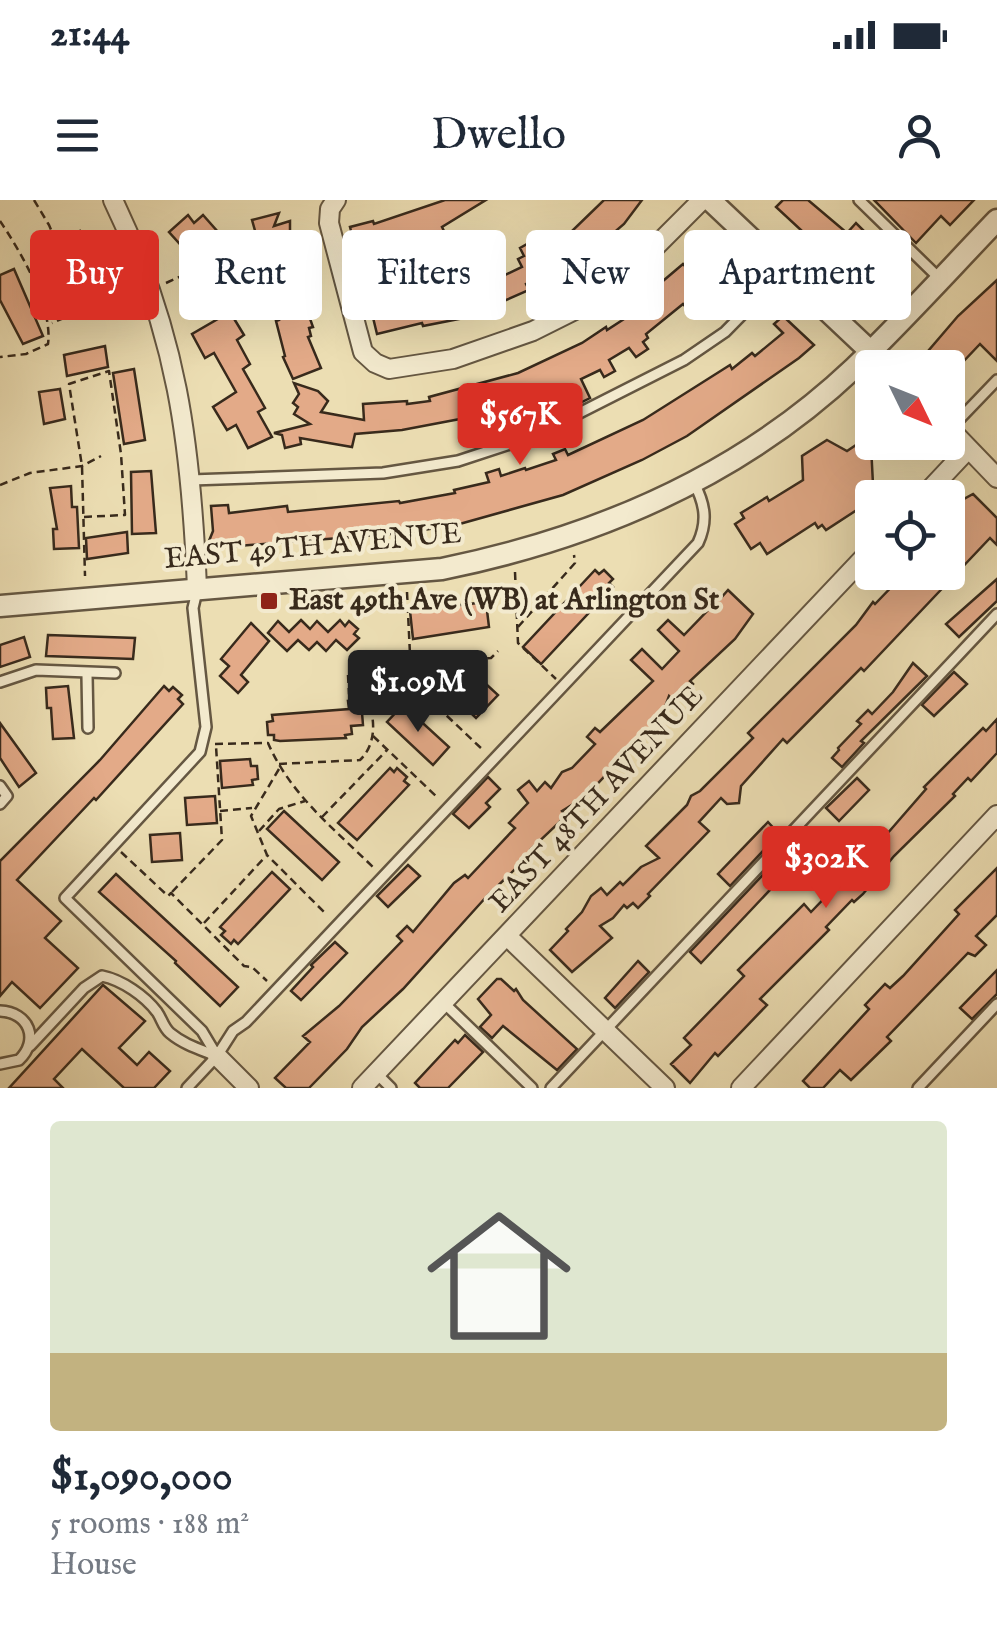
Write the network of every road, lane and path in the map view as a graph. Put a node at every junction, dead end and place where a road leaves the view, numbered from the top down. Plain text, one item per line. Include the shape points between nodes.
1 (34, 200) edge
2 (112, 200) edge
3 (702, 200) edge
4 (710, 200) edge
5 (859, 200) edge
6 (333, 204) edge
7 (997, 220) edge
8 (0, 221) edge
9 (51, 230) edge
10 (742, 230) edge
11 (179, 277) edge
12 (940, 279) junction
13 (164, 284) dead end
14 (62, 320) edge
15 (737, 320) edge
16 (837, 320) edge
17 (51, 324) junction
18 (869, 350) edge
19 (871, 350) edge
20 (0, 358) edge
21 (855, 365) edge
22 (86, 376) junction
23 (997, 380) edge
24 (88, 384) dead end
25 (965, 412) edge
26 (965, 446) edge
27 (968, 449) junction
28 (101, 456) dead end
29 (82, 466) junction
30 (997, 478) edge
31 (191, 480) junction
32 (939, 480) edge
33 (694, 482) junction
34 (0, 485) edge
35 (102, 509) dead end
36 (103, 516) junction
37 (84, 517) junction
38 (574, 555) dead end
39 (855, 567) edge
40 (515, 572) dead end
41 (84, 576) dead end
42 (197, 588) junction
43 (407, 592) dead end
44 (0, 606) edge
45 (997, 614) edge
46 (518, 627) junction
47 (498, 651) dead end
48 (86, 674) junction
49 (114, 674) dead end
50 (348, 676) dead end
51 (410, 678) junction
52 (0, 682) edge
53 (564, 686) junction
54 (362, 693) junction
55 (88, 728) dead end
56 (372, 735) junction
57 (203, 740) junction
58 (216, 744) junction
59 (387, 750) junction
60 (483, 750) dead end
61 (278, 766) junction
62 (0, 786) edge
63 (438, 798) dead end
64 (304, 801) junction
65 (0, 804) edge
66 (254, 808) junction
67 (220, 812) junction
68 (322, 817) junction
69 (995, 820) edge
70 (258, 832) junction
71 (113, 845) junction
72 (267, 855) junction
73 (374, 868) dead end
74 (171, 893) junction
75 (329, 917) dead end
76 (204, 923) junction
77 (506, 936) junction
78 (268, 982) dead end
79 (443, 1002) junction
80 (997, 1004) edge
81 (0, 1011) edge
82 (605, 1031) junction
83 (30, 1046) junction
84 (217, 1056) junction
85 (0, 1064) edge
86 (376, 1073) junction
87 (187, 1088) edge
88 (249, 1088) edge
89 (362, 1088) edge
90 (391, 1088) edge
91 (532, 1088) edge
92 (551, 1088) edge
93 (666, 1088) edge
94 (741, 1088) edge
95 (918, 1088) edge

1 - 9 path
2 - 31 street via 160,317
3 - 6 street via 582,307 453,359 389,369 362,352 329,223
4 - 10 street
5 - 12 lane
7 - 12 street, EAST 49TH AVENUE
8 - 17 path
11 - 13 path
12 - 19 street, EAST 49TH AVENUE
14 - 17 path
15 - 31 lane via 684,360 534,436 458,461 383,473
16 - 18 street
17 - 20 path via 48,344
21 - 33 street, EAST 49TH AVENUE via 808,407
22 - 24 path
22 - 29 path via 68,384
22 - 36 path via 109,371 121,454 125,515
23 - 25 lane
26 - 27 street
27 - 30 street
27 - 32 street
28 - 29 path
29 - 34 path
29 - 37 path
31 - 42 street
33 - 42 street, EAST 49TH AVENUE via 579,534 442,570
33 - 53 lane via 705,527 698,543
35 - 36 path
36 - 37 path
37 - 41 path
38 - 46 path via 575,563
39 - 77 street, EAST 48TH AVENUE
40 - 46 path
42 - 44 street, EAST 49TH AVENUE
42 - 57 lane
43 - 51 path
45 - 82 lane
46 - 53 path via 518,644
47 - 51 path via 491,658 424,663
48 - 49 lane
48 - 52 lane via 36,670
48 - 55 lane
50 - 54 path via 348,694
51 - 54 path via 397,690
51 - 60 path
53 - 84 lane via 233,1031
54 - 56 path via 373,707
56 - 59 path
56 - 61 path via 360,760
57 - 58 path
57 - 71 lane via 200,752
58 - 61 path via 268,743
58 - 67 path
59 - 63 path
59 - 68 path
61 - 64 path
61 - 66 path
62 - 65 lane via 6,796
64 - 68 path
64 - 70 path via 279,809
66 - 67 path
66 - 70 path
67 - 74 path via 222,840
68 - 73 path
69 - 94 street
70 - 72 path
71 - 74 path
71 - 84 lane via 65,898 202,1031
72 - 75 path
72 - 76 path
74 - 76 path
76 - 78 path
77 - 79 street, EAST 48TH AVENUE
77 - 82 street
79 - 86 street, EAST 48TH AVENUE
79 - 91 lane
80 - 95 lane
81 - 83 lane via 24,1020
82 - 92 lane
82 - 93 street
83 - 84 lane via 102,976 132,989 184,1043
83 - 85 lane via 19,1060
84 - 87 lane
84 - 88 street
86 - 89 street, EAST 48TH AVENUE
86 - 90 lane

